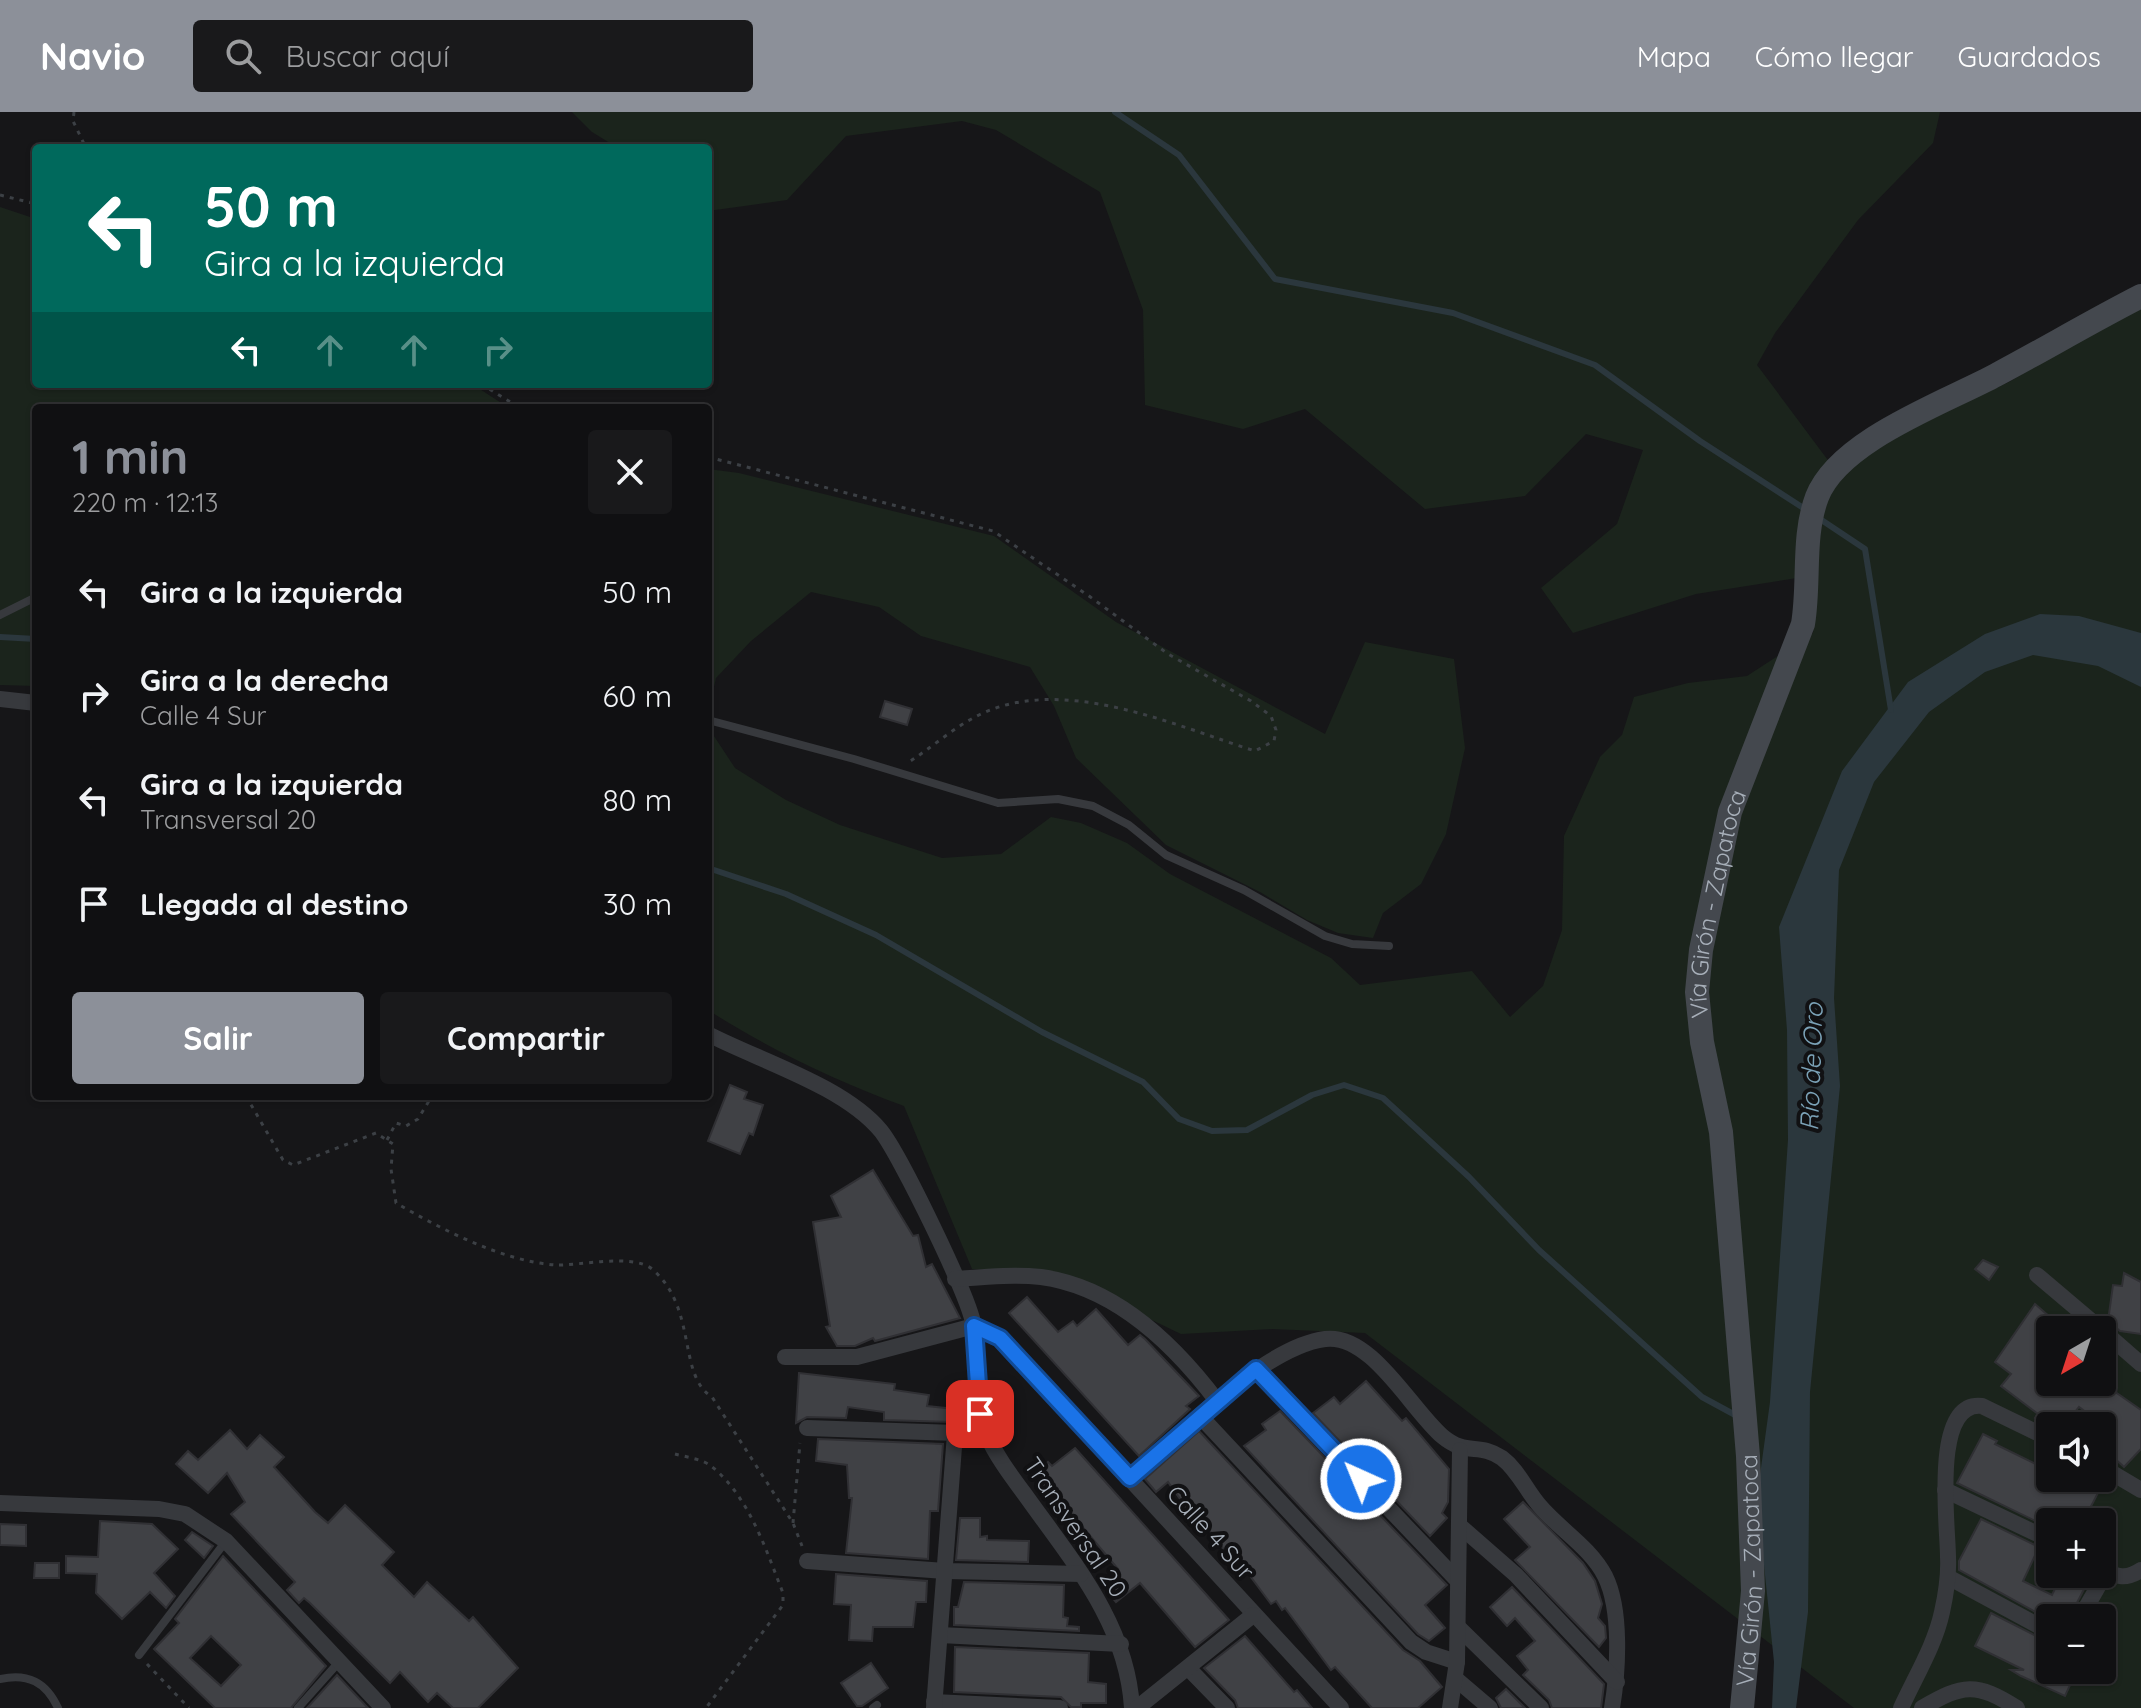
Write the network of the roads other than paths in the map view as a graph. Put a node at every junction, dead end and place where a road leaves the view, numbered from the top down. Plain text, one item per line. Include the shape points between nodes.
1 (2141, 296) edge
2 (32, 599) edge
3 (0, 615) edge
4 (0, 699) edge
5 (32, 703) edge
6 (712, 721) edge
7 (1389, 946) dead end
8 (712, 1036) edge
9 (2037, 1275) dead end
10 (955, 1279) junction
11 (2085, 1316) edge
12 (974, 1326) junction
13 (2116, 1342) edge
14 (785, 1357) dead end
15 (2141, 1364) edge
16 (1256, 1369) junction
17 (1217, 1401) junction
18 (1201, 1417) junction
19 (807, 1428) road end
20 (2036, 1432) edge
21 (955, 1434) junction
22 (986, 1434) junction
23 (1460, 1450) junction
24 (2116, 1474) edge
25 (1130, 1478) junction
26 (2140, 1486) edge
27 (1945, 1490) junction
28 (0, 1503) edge
29 (1460, 1526) junction
30 (2036, 1533) edge
31 (226, 1541) junction
32 (807, 1561) road end
33 (2141, 1570) edge
34 (945, 1571) junction
35 (1081, 1574) junction
36 (2116, 1576) edge
37 (1948, 1577) junction
38 (1458, 1581) junction
39 (1253, 1615) junction
40 (2036, 1624) edge
41 (1459, 1628) junction
42 (940, 1635) junction
43 (1121, 1644) junction
44 (139, 1655) road end
45 (339, 1662) junction
46 (1189, 1669) junction
47 (1457, 1670) junction
48 (0, 1679) edge
49 (1617, 1682) junction
50 (934, 1705) edge
51 (1143, 1706) edge
52 (58, 1708) edge
53 (298, 1708) edge
54 (383, 1708) edge
55 (1060, 1708) edge
56 (1227, 1708) edge
57 (1341, 1708) edge
58 (1450, 1708) edge
59 (1490, 1708) edge
60 (1541, 1708) edge
61 (1612, 1708) edge
62 (1742, 1708) edge
63 (1901, 1708) edge
64 (1922, 1708) edge
65 (2017, 1708) edge

1 - 62 main road, Vía Girón - Zapatoca via 1889,428 1847,459 1818,495 1808,534 1809,591 1803,624 1730,812 1697,992 1721,1132 1748,1456 1753,1591
2 - 3 lane
4 - 5 street
6 - 7 lane via 998,803 1058,799 1093,806 1129,825 1166,855 1244,890 1325,936
8 - 10 street via 819,1087 862,1112 881,1131
9 - 11 street
10 - 12 street
10 - 17 street via 1006,1275 1079,1288 1155,1331
12 - 14 street via 857,1357
12 - 22 street, Transversal 20 via 976,1389
12 - 25 street, Calle 4 Sur via 1000,1338
13 - 15 street
16 - 17 street
16 - 23 street via 1307,1343 1348,1340
16 - 38 street
17 - 18 street
18 - 25 street
18 - 47 street via 1411,1642
19 - 21 street
20 - 27 street via 1982,1406 1962,1410 1954,1423
21 - 22 street
21 - 34 street
22 - 35 street, Transversal 20
23 - 29 street
23 - 49 street via 1480,1449 1504,1460 1605,1576 1612,1599
24 - 26 street
25 - 39 street, Calle 4 Sur
27 - 30 street
27 - 37 street
28 - 31 street via 159,1509 185,1514
29 - 38 street
29 - 49 street via 1516,1575
31 - 44 lane
31 - 45 street
32 - 34 street
33 - 36 street
34 - 35 street
34 - 42 street
35 - 43 street, Transversal 20
37 - 40 street
37 - 63 street via 1941,1615
38 - 41 street
39 - 46 street
39 - 57 street, Calle 4 Sur
41 - 47 street
41 - 60 street
42 - 43 street
42 - 50 street
43 - 51 street, Transversal 20
45 - 53 lane
45 - 54 street
46 - 51 street
46 - 56 street
47 - 58 street
47 - 59 street
48 - 52 lane via 26,1676 42,1684
49 - 61 street
50 - 55 street
64 - 65 street via 1958,1689 1979,1688

